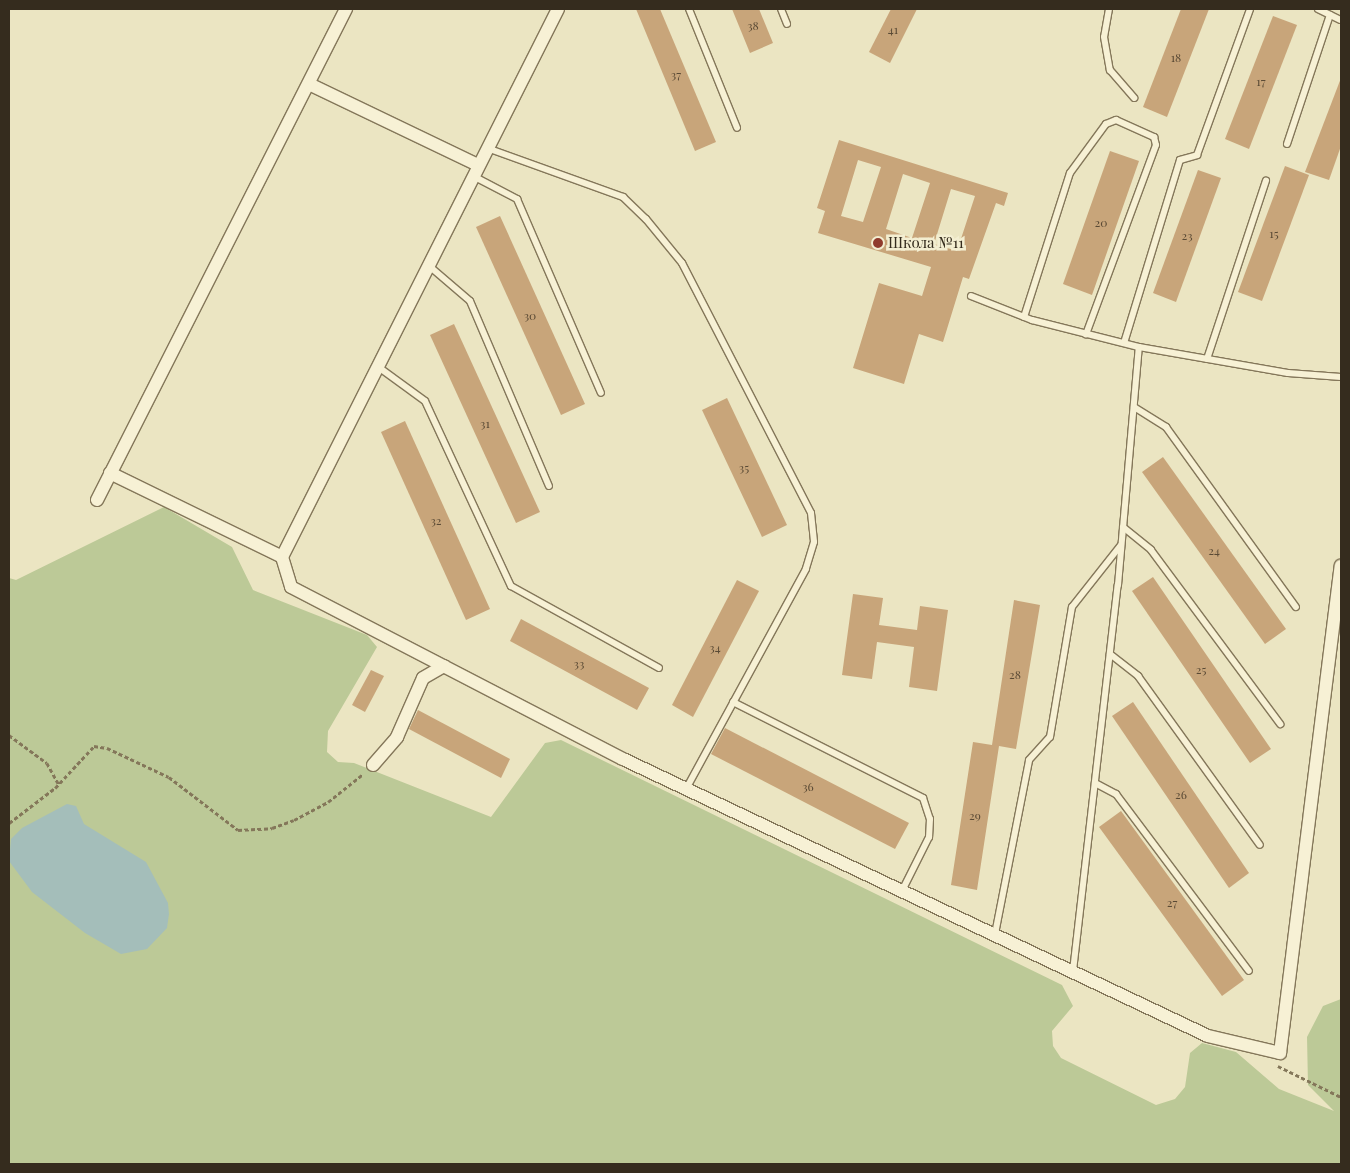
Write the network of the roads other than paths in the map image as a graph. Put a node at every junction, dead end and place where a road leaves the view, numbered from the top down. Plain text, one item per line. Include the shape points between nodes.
1 (346, 9) edge
2 (558, 9) edge
3 (689, 9) edge
4 (781, 9) edge
5 (1109, 9) edge
6 (1250, 9) edge
7 (1318, 9) edge
8 (1330, 14) junction
9 (1341, 20) edge
10 (787, 24) dead end
11 (309, 84) junction
12 (1134, 98) dead end
13 (737, 128) dead end
14 (1287, 144) dead end
15 (486, 148) junction
16 (476, 171) junction
17 (1266, 181) dead end
18 (428, 265) junction
19 (971, 296) dead end
20 (1024, 316) junction
21 (1086, 334) junction
22 (1124, 343) junction
23 (1139, 347) junction
24 (1207, 359) junction
25 (377, 366) junction
26 (1341, 377) edge
27 (601, 393) dead end
28 (1134, 407) junction
29 (110, 473) junction
30 (549, 486) dead end
31 (97, 500) dead end
32 (1123, 527) junction
33 (1122, 544) junction
34 (282, 557) junction
35 (1341, 566) edge
36 (1296, 607) dead end
37 (1110, 654) junction
38 (444, 666) junction
39 (659, 668) dead end
40 (733, 702) junction
41 (1280, 724) dead end
42 (374, 765) road end
43 (1095, 783) junction
44 (686, 789) junction
45 (1260, 845) dead end
46 (902, 890) junction
47 (995, 934) junction
48 (1073, 971) junction
49 (1249, 971) dead end

1 - 11 street
2 - 15 street
3 - 13 lane
4 - 10 lane
5 - 12 lane via 1104,37 1110,70
6 - 22 lane via 1197,155 1180,160
7 - 8 lane
8 - 9 lane
8 - 14 lane
11 - 16 street
11 - 29 street
15 - 16 street
15 - 40 lane via 623,197 646,219 682,263 811,513 814,542 806,569
16 - 18 street
16 - 27 lane via 517,199
17 - 24 lane
18 - 25 street
18 - 30 lane via 470,301
19 - 20 lane
20 - 21 lane
20 - 21 lane via 1070,173 1106,124 1116,120 1154,137 1156,145
21 - 22 lane
22 - 23 lane
23 - 24 lane
23 - 28 lane
24 - 26 lane
25 - 34 street
25 - 39 lane via 425,401 511,586
28 - 32 lane
28 - 36 lane via 1166,427
29 - 31 street
29 - 34 street
32 - 33 lane
32 - 41 lane via 1151,550
33 - 37 lane
33 - 47 lane via 1072,606 1050,737 1029,760
34 - 38 street via 291,587
35 - 48 street via 1280,1054 1208,1036
37 - 43 lane
37 - 45 lane via 1138,676
38 - 42 street via 423,678 397,737
38 - 44 street
40 - 44 lane
40 - 46 lane via 923,798 930,819 929,837
43 - 48 lane
43 - 49 lane via 1116,794
44 - 46 street
46 - 47 street
47 - 48 street

